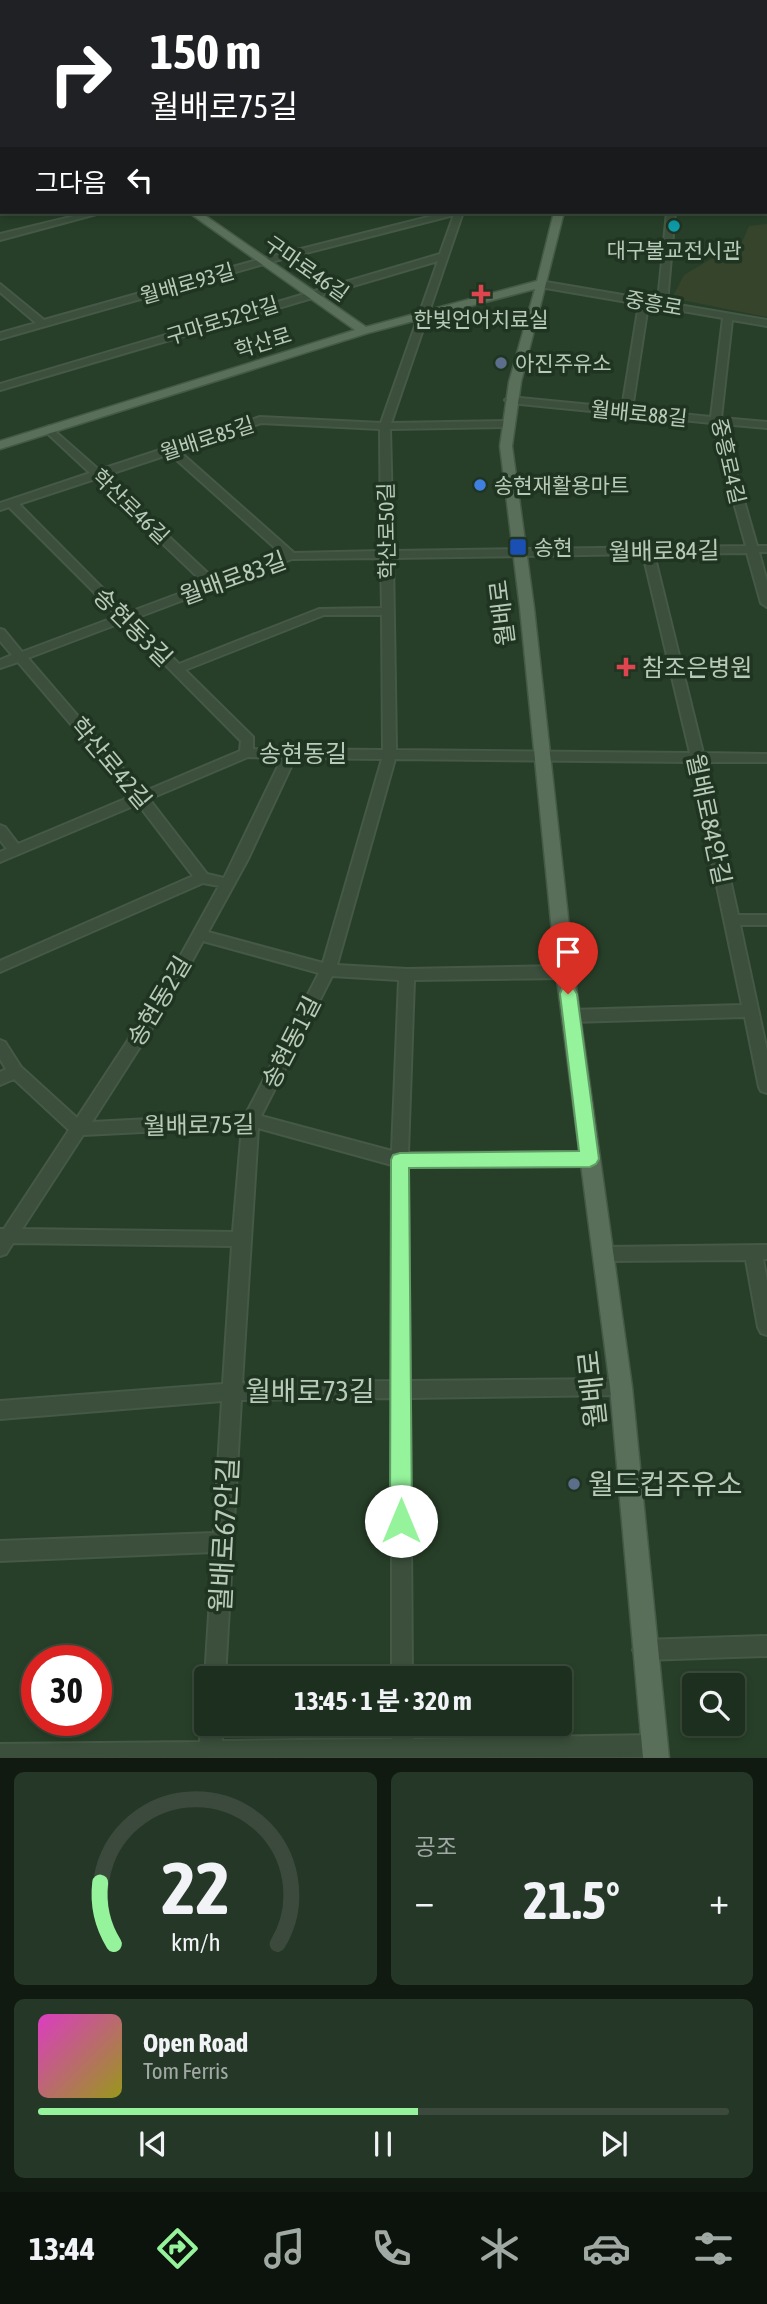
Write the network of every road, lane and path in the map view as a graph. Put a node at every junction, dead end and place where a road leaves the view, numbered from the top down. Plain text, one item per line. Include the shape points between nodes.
1 (92, 214) edge
2 (196, 214) edge
3 (450, 214) edge
4 (457, 214) edge
5 (559, 214) edge
6 (671, 214) edge
7 (0, 237) edge
8 (444, 256) junction
9 (264, 261) junction
10 (540, 284) junction
11 (0, 287) edge
12 (311, 294) junction
13 (644, 300) junction
14 (662, 304) junction
15 (424, 315) junction
16 (728, 315) junction
17 (767, 323) edge
18 (43, 324) junction
19 (364, 331) junction
20 (0, 337) edge
21 (0, 387) edge
22 (510, 400) junction
23 (627, 411) junction
24 (716, 420) junction
25 (507, 424) junction
26 (385, 425) junction
27 (767, 425) edge
28 (49, 429) junction
29 (0, 445) edge
30 (171, 449) junction
31 (97, 474) junction
32 (6, 505) edge
33 (751, 549) junction
34 (767, 549) edge
35 (648, 551) junction
36 (520, 553) junction
37 (385, 554) junction
38 (291, 556) junction
39 (212, 584) junction
40 (767, 603) edge
41 (387, 612) junction
42 (125, 618) junction
43 (0, 633) edge
44 (21, 656) junction
45 (0, 664) edge
46 (176, 669) junction
47 (291, 752) junction
48 (246, 753) junction
49 (543, 754) junction
50 (390, 755) junction
51 (697, 757) junction
52 (767, 758) edge
53 (140, 797) junction
54 (0, 830) edge
55 (15, 850) junction
56 (0, 857) edge
57 (202, 878) junction
58 (226, 883) junction
59 (731, 920) junction
60 (767, 920) edge
61 (199, 934) junction
62 (0, 967) edge
63 (328, 970) junction
64 (565, 972) junction
65 (408, 975) junction
66 (751, 1011) junction
67 (571, 1016) junction
68 (0, 1046) edge
69 (15, 1071) junction
70 (0, 1079) edge
71 (767, 1087) edge
72 (251, 1120) junction
73 (78, 1129) junction
74 (590, 1159) junction
75 (400, 1160) junction
76 (241, 1239) junction
77 (2, 1241) edge
78 (760, 1252) edge
79 (605, 1254) junction
80 (767, 1327) edge
81 (621, 1387) junction
82 (400, 1391) junction
83 (232, 1392) junction
84 (0, 1410) edge
85 (224, 1542) junction
86 (0, 1551) edge
87 (767, 1646) edge
88 (643, 1650) junction
89 (216, 1666) edge
90 (402, 1666) edge
91 (211, 1736) edge
92 (402, 1736) edge
93 (655, 1752) edge
94 (403, 1754) edge
95 (0, 1755) edge
96 (210, 1755) edge

1 - 7 street
2 - 9 main road, 구마로46길
3 - 9 street, 월배로93길
4 - 8 street, 학산로50길
5 - 10 main road, 월배로
6 - 14 street
8 - 12 street, 구마로52안길
8 - 15 street, 학산로50길
9 - 12 main road, 구마로46길
9 - 18 street, 월배로93길
10 - 13 street, 중흥로
10 - 15 main road, 학산로
10 - 22 main road, 월배로
11 - 18 street
12 - 19 main road, 구마로46길
12 - 21 street, 구마로52안길
13 - 14 street, 중흥로
13 - 23 street
14 - 16 street, 중흥로
15 - 19 main road, 학산로
15 - 26 street, 학산로50길
16 - 17 street, 중흥로
16 - 24 street, 중흥로4길
18 - 20 street, 월배로93길
19 - 28 main road, 학산로
22 - 23 street, 월배로88길
22 - 25 main road, 월배로
23 - 24 street, 월배로88길
24 - 27 street, 월배로88길
24 - 33 street, 중흥로4길
25 - 26 street, 월배로85길
25 - 36 main road, 월배로
26 - 30 street, 월배로85길 via 260,420
26 - 37 street, 학산로50길
28 - 29 main road, 학산로
28 - 31 street, 학산로46길
30 - 31 street, 월배로85길
30 - 38 street
31 - 32 street, 월배로85길
31 - 39 street, 학산로46길
32 - 42 street, 송현동3길
33 - 34 street, 월배로84길
33 - 35 street, 월배로84길
33 - 40 street, 중흥로4길
35 - 36 street, 월배로84길
35 - 51 street, 월배로84안길
36 - 37 street, 월배로83길
36 - 49 main road, 월배로
37 - 38 street, 월배로83길
37 - 41 street, 학산로50길
38 - 39 street, 월배로83길
39 - 42 street, 월배로83길
41 - 46 street via 323,611
41 - 50 street, 학산로50길
42 - 44 street, 월배로83길
42 - 46 street, 송현동3길
43 - 44 street, 학산로42길
44 - 45 street, 월배로83길
44 - 53 street, 학산로42길
46 - 48 street, 송현동3길 via 248,740
47 - 48 street, 송현동길
47 - 50 street, 송현동길
47 - 58 street, 송현동2길
48 - 53 street, 송현동길
49 - 50 street, 송현동길
49 - 51 street, 송현동길
49 - 64 main road, 월배로
50 - 63 street, 송현동1길
51 - 52 street, 송현동길
51 - 59 street, 월배로84안길
53 - 55 street, 송현동길
53 - 57 street, 학산로42길
54 - 55 street
55 - 56 street, 송현동길
57 - 58 street
57 - 62 street
58 - 61 street, 송현동2길
59 - 60 street
59 - 66 street, 월배로84안길
61 - 63 street, 송현동1길
61 - 73 street, 송현동2길 via 170,988
63 - 65 street
63 - 72 street, 송현동1길
64 - 65 street
64 - 67 main road, 월배로
65 - 75 street
66 - 67 street
66 - 71 street, 월배로84안길
67 - 74 main road, 월배로
68 - 69 street
69 - 70 street
69 - 73 street
72 - 73 street, 월배로75길
72 - 75 street, 월배로75길
72 - 76 street, 송현동1길
73 - 77 street, 송현동2길
74 - 75 street, 월배로75길
74 - 79 main road, 월배로
75 - 82 street
76 - 77 street
76 - 83 street, 송현동1길
78 - 79 street
78 - 80 street
79 - 81 main road, 월배로
81 - 82 street, 월배로73길
81 - 88 main road, 월배로
82 - 83 street, 월배로73길
82 - 90 street
83 - 84 street, 월배로73길
83 - 85 street, 월배로67안길
85 - 86 street
85 - 89 street, 월배로67안길
87 - 88 street
88 - 93 main road, 월배로
91 - 96 street
92 - 94 street
93 - 94 street
94 - 96 street
95 - 96 street

